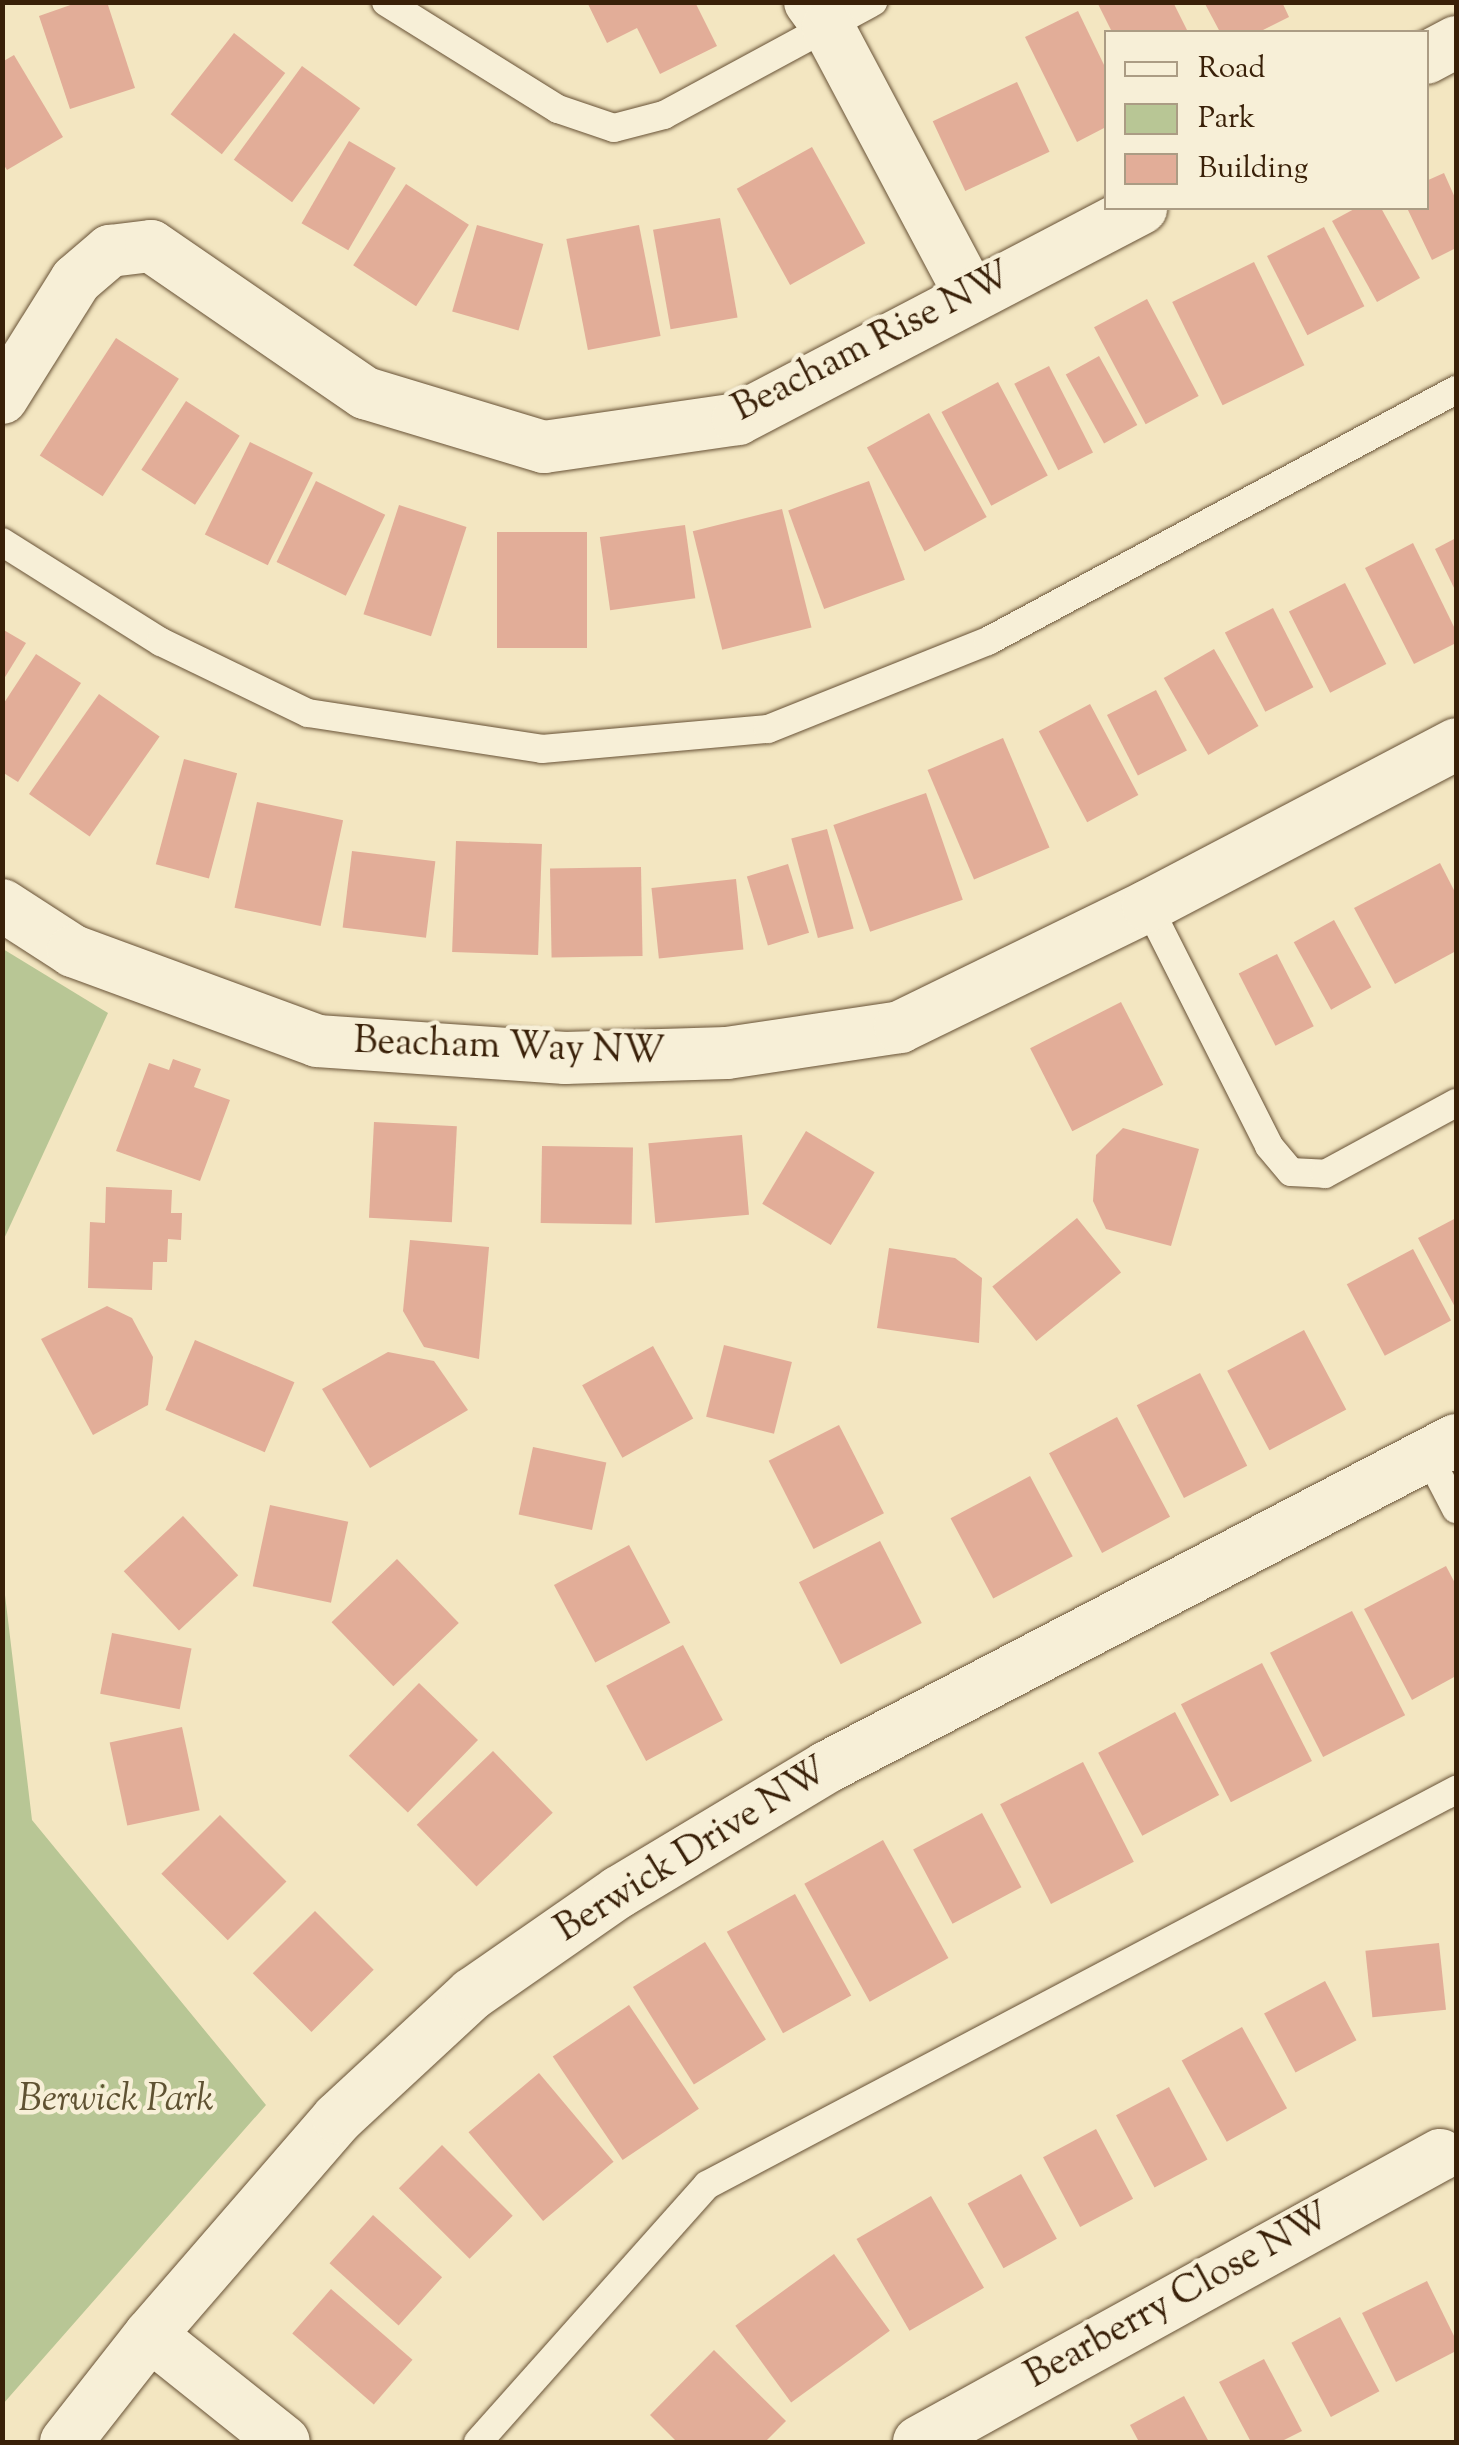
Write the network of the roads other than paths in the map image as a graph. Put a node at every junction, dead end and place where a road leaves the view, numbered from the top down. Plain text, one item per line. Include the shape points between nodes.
1 (386, 2) edge
2 (873, 2) edge
3 (819, 15) edge
4 (1456, 42) edge
5 (1429, 56) edge
6 (1136, 210) edge
7 (971, 296) junction
8 (1456, 390) edge
9 (2, 398) edge
10 (2, 542) edge
11 (1456, 744) edge
12 (2, 905) edge
13 (1148, 906) junction
14 (1456, 1103) edge
15 (1442, 1447) edge
16 (1456, 1509) edge
17 (1456, 1790) edge
18 (1440, 2156) dead end
19 (150, 2335) junction
20 (66, 2442) edge
21 (284, 2442) edge
22 (478, 2442) edge
23 (919, 2442) edge

1 - 3 lane via 558,108 614,128 664,115
2 - 3 lane
3 - 7 street
4 - 5 street
6 - 7 street, Beacham Rise NW
7 - 9 street, Beacham Rise NW via 738,419 544,446 364,394 151,246 110,251 76,280
8 - 10 lane via 988,641 768,730 542,750 308,714 161,642
11 - 13 street, Beacham Way NW
12 - 13 street, Beacham Way NW via 73,951 317,1042 565,1058 727,1053 900,1026
13 - 14 lane via 1269,1146 1291,1172 1325,1174
15 - 16 lane
15 - 19 street, Berwick Drive NW via 827,1767 586,1915 472,1994 338,2118
17 - 22 lane via 707,2185
18 - 23 street, Bearberry Close NW
19 - 20 street, Berwick Drive NW
19 - 21 street

